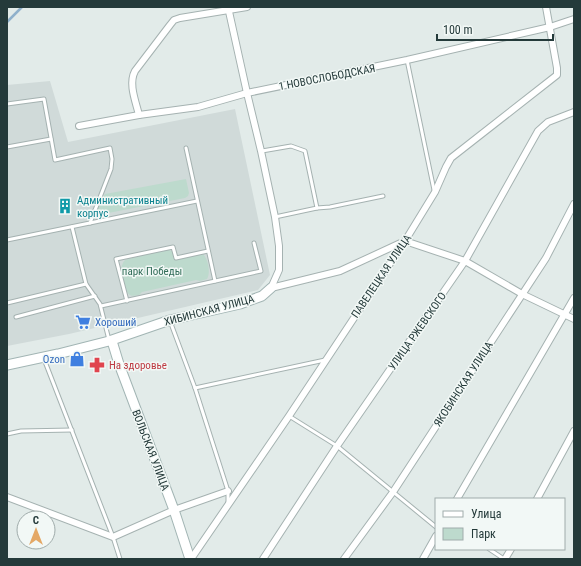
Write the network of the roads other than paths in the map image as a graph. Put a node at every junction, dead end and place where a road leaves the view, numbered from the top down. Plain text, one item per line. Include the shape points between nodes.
1 (247, 7) edge
2 (546, 7) edge
3 (228, 9) edge
4 (574, 19) edge
5 (550, 27) junction
6 (407, 60) junction
7 (247, 93) junction
8 (7, 104) edge
9 (574, 112) edge
10 (139, 115) junction
11 (79, 126) dead end
12 (51, 139) junction
13 (7, 147) edge
14 (186, 148) dead end
15 (261, 151) junction
16 (435, 192) junction
17 (383, 196) dead end
18 (197, 201) junction
19 (574, 204) edge
20 (317, 208) junction
21 (275, 217) junction
22 (90, 223) junction
23 (72, 226) junction
24 (7, 240) edge
25 (405, 241) junction
26 (254, 243) dead end
27 (208, 251) junction
28 (465, 262) junction
29 (215, 281) junction
30 (86, 284) junction
31 (271, 288) junction
32 (522, 294) junction
33 (95, 296) junction
34 (574, 298) edge
35 (127, 301) junction
36 (7, 303) edge
37 (101, 306) junction
38 (565, 314) junction
39 (16, 317) dead end
40 (574, 319) edge
41 (170, 320) junction
42 (110, 341) junction
43 (44, 357) junction
44 (325, 360) junction
45 (7, 365) edge
46 (195, 388) junction
47 (289, 416) junction
48 (72, 430) junction
49 (574, 431) edge
50 (7, 434) edge
51 (337, 446) junction
52 (228, 491) junction
53 (393, 492) junction
54 (7, 497) edge
55 (458, 498) edge
56 (538, 498) edge
57 (228, 505) junction
58 (174, 510) junction
59 (435, 526) edge
60 (113, 537) junction
61 (435, 538) edge
62 (491, 550) edge
63 (510, 550) edge
64 (120, 559) edge
65 (190, 559) edge
66 (263, 559) edge
67 (344, 559) edge
68 (423, 559) edge
69 (505, 559) edge

1 - 3 street
2 - 5 street, ПАВЕЛЕЦКАЯ УЛИЦА
3 - 7 street
3 - 10 street via 174,20 132,77
4 - 5 street, 1 НОВОСЛОБОДСКАЯ
5 - 6 street, 1 НОВОСЛОБОДСКАЯ
5 - 16 street, ПАВЕЛЕЦКАЯ УЛИЦА via 557,75 451,158
6 - 7 street, 1 НОВОСЛОБОДСКАЯ
6 - 16 lane
7 - 10 street, 1 НОВОСЛОБОДСКАЯ via 198,108
7 - 15 street
8 - 12 lane via 44,99
9 - 28 street, УЛИЦА РЖЕВСКОГО via 548,122 538,131
10 - 11 street, 1 НОВОСЛОБОДСКАЯ
12 - 13 lane
12 - 22 lane via 55,160 110,148 111,169
14 - 18 lane
15 - 20 lane via 291,146 304,150
15 - 21 street
16 - 25 street, ПАВЕЛЕЦКАЯ УЛИЦА
17 - 20 lane
18 - 22 lane
18 - 27 lane
19 - 32 street, ЯКОБИНСКАЯ УЛИЦА via 546,258
20 - 21 lane
21 - 31 street via 279,270
22 - 23 lane
23 - 24 lane
23 - 30 lane
25 - 28 street
25 - 31 street, ХИБИНСКАЯ УЛИЦА via 340,271
25 - 44 street, ПАВЕЛЕЦКАЯ УЛИЦА
26 - 29 lane via 261,271
27 - 29 lane
27 - 35 lane via 176,258 173,247 116,259
28 - 32 street
28 - 51 street, УЛИЦА РЖЕВСКОГО
29 - 35 lane
30 - 33 lane
30 - 36 lane
31 - 41 street, ХИБИНСКАЯ УЛИЦА via 262,296 240,304
32 - 38 street
32 - 53 street, ЯКОБИНСКАЯ УЛИЦА
33 - 37 lane
33 - 39 lane
34 - 38 street
35 - 37 lane
37 - 42 lane
38 - 40 street
38 - 55 street
41 - 42 street, ХИБИНСКАЯ УЛИЦА
41 - 46 lane
42 - 43 street, ХИБИНСКАЯ УЛИЦА
42 - 58 street, ВОЛЬСКАЯ УЛИЦА
43 - 45 street, ХИБИНСКАЯ УЛИЦА
43 - 48 lane
44 - 46 lane
44 - 47 street, ПАВЕЛЕЦКАЯ УЛИЦА
46 - 52 lane
47 - 51 lane
47 - 57 street, ПАВЕЛЕЦКАЯ УЛИЦА
48 - 50 lane via 21,431
48 - 60 lane
49 - 56 street
51 - 53 lane
51 - 66 street, УЛИЦА РЖЕВСКОГО
52 - 57 lane
52 - 58 street
53 - 59 lane
53 - 67 street, ЯКОБИНСКАЯ УЛИЦА
54 - 60 street
57 - 65 street, ПАВЕЛЕЦКАЯ УЛИЦА
58 - 60 street
58 - 65 street, ВОЛЬСКАЯ УЛИЦА
60 - 64 lane
61 - 68 street
62 - 69 lane
63 - 69 street

